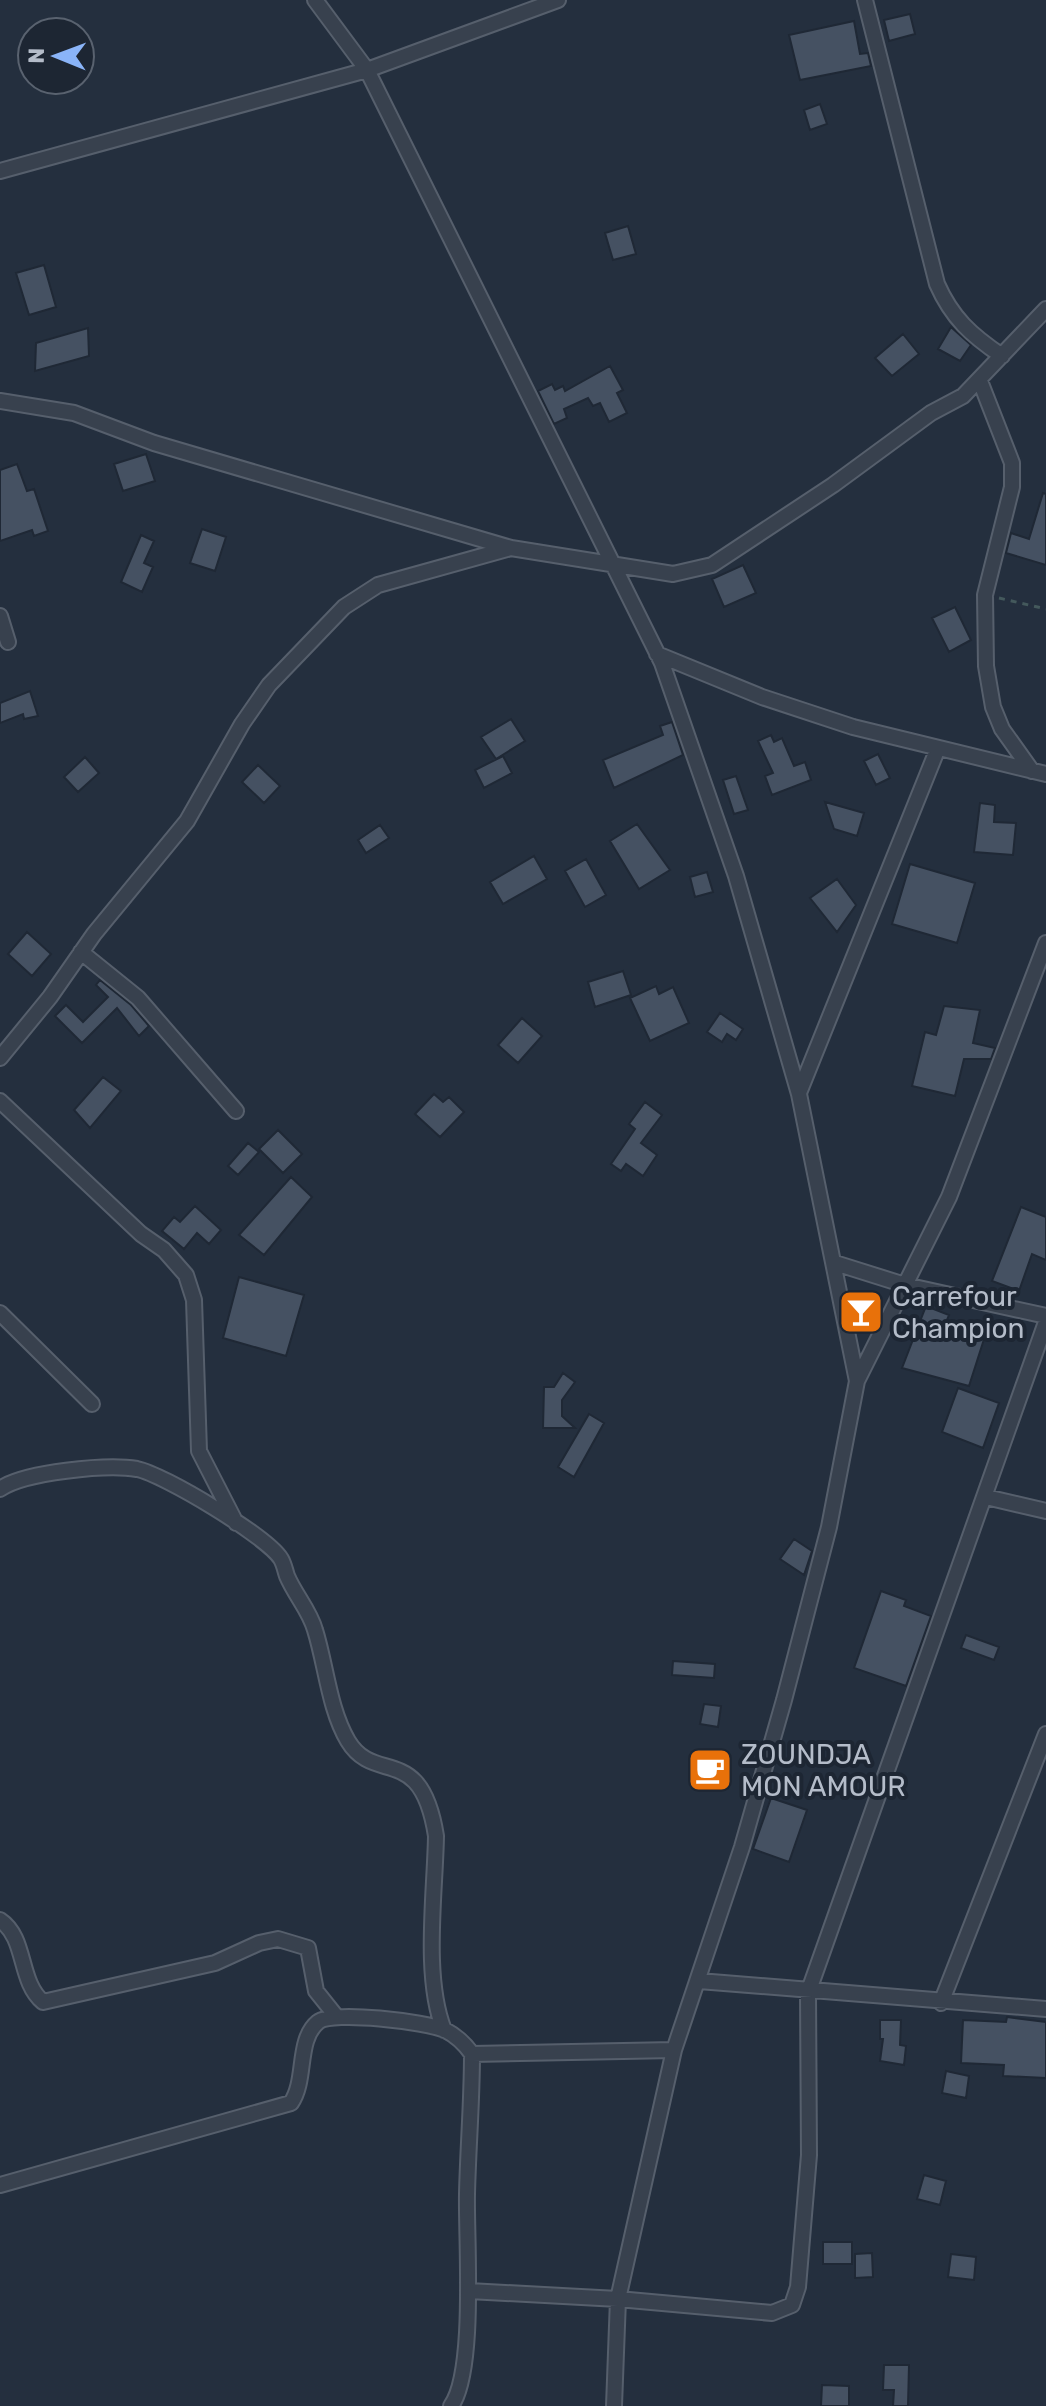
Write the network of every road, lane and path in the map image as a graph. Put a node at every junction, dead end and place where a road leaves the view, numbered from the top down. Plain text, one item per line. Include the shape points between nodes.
1 (315, 0) edge
2 (558, 0) edge
3 (865, 0) edge
4 (367, 70) junction
5 (0, 171) edge
6 (1046, 309) edge
7 (1002, 356) junction
8 (980, 381) junction
9 (0, 401) edge
10 (511, 548) junction
11 (614, 564) junction
12 (985, 595) junction
13 (1046, 609) edge
14 (0, 616) edge
15 (8, 642) dead end
16 (657, 654) junction
17 (938, 748) junction
18 (1039, 772) edge
19 (1046, 943) edge
20 (81, 952) junction
21 (0, 1058) edge
22 (799, 1094) junction
23 (0, 1101) edge
24 (236, 1111) dead end
25 (835, 1263) junction
26 (905, 1285) junction
27 (0, 1313) edge
28 (1046, 1319) edge
29 (857, 1381) junction
30 (92, 1404) dead end
31 (0, 1489) edge
32 (986, 1497) junction
33 (1046, 1511) edge
34 (236, 1523) junction
35 (1046, 1734) edge
36 (0, 1920) edge
37 (699, 1981) junction
38 (808, 1993) junction
39 (941, 2003) junction
40 (1046, 2009) edge
41 (336, 2016) junction
42 (444, 2030) junction
43 (674, 2050) junction
44 (472, 2054) junction
45 (0, 2185) edge
46 (469, 2291) junction
47 (618, 2299) junction
48 (451, 2406) edge
49 (614, 2406) edge

1 - 4 street
2 - 4 street
3 - 7 street via 937,284 965,331
4 - 5 street
4 - 11 street
6 - 7 street
7 - 8 street
8 - 11 street via 712,565 673,574
8 - 12 street via 1012,463 1012,487
9 - 10 street via 74,413 154,443
10 - 11 street
10 - 20 street via 378,585 344,607 269,685 187,821
11 - 16 street
12 - 13 path
12 - 18 street via 986,666 993,707 1002,729
14 - 15 street
16 - 17 street via 762,697
16 - 22 street via 736,876
17 - 18 street
17 - 22 street
19 - 26 street via 949,1197
20 - 21 street
20 - 24 street via 138,998
22 - 25 street
23 - 34 street via 186,1275 197,1323 199,1451
25 - 26 street
25 - 29 street
26 - 28 street
26 - 29 street
27 - 30 street
28 - 32 street
29 - 37 street via 829,1527 796,1657
31 - 34 street via 19,1479 139,1470
32 - 33 street
32 - 38 street
34 - 42 street via 282,1560 314,1626 347,1740 366,1757 405,1770 424,1792 436,1836 433,1975
35 - 39 street
36 - 41 street via 14,1938 31,1992 43,2002 204,1966 278,1939 308,1948 316,1991
37 - 38 street
37 - 43 street
38 - 39 street
38 - 47 street via 809,2155 792,2305 772,2313
39 - 40 street
41 - 42 street
41 - 45 street via 318,2021 311,2032 302,2079 291,2103
42 - 44 street via 463,2041
43 - 44 street
43 - 47 street
44 - 46 street
46 - 47 street
46 - 48 street via 461,2378
47 - 49 street

